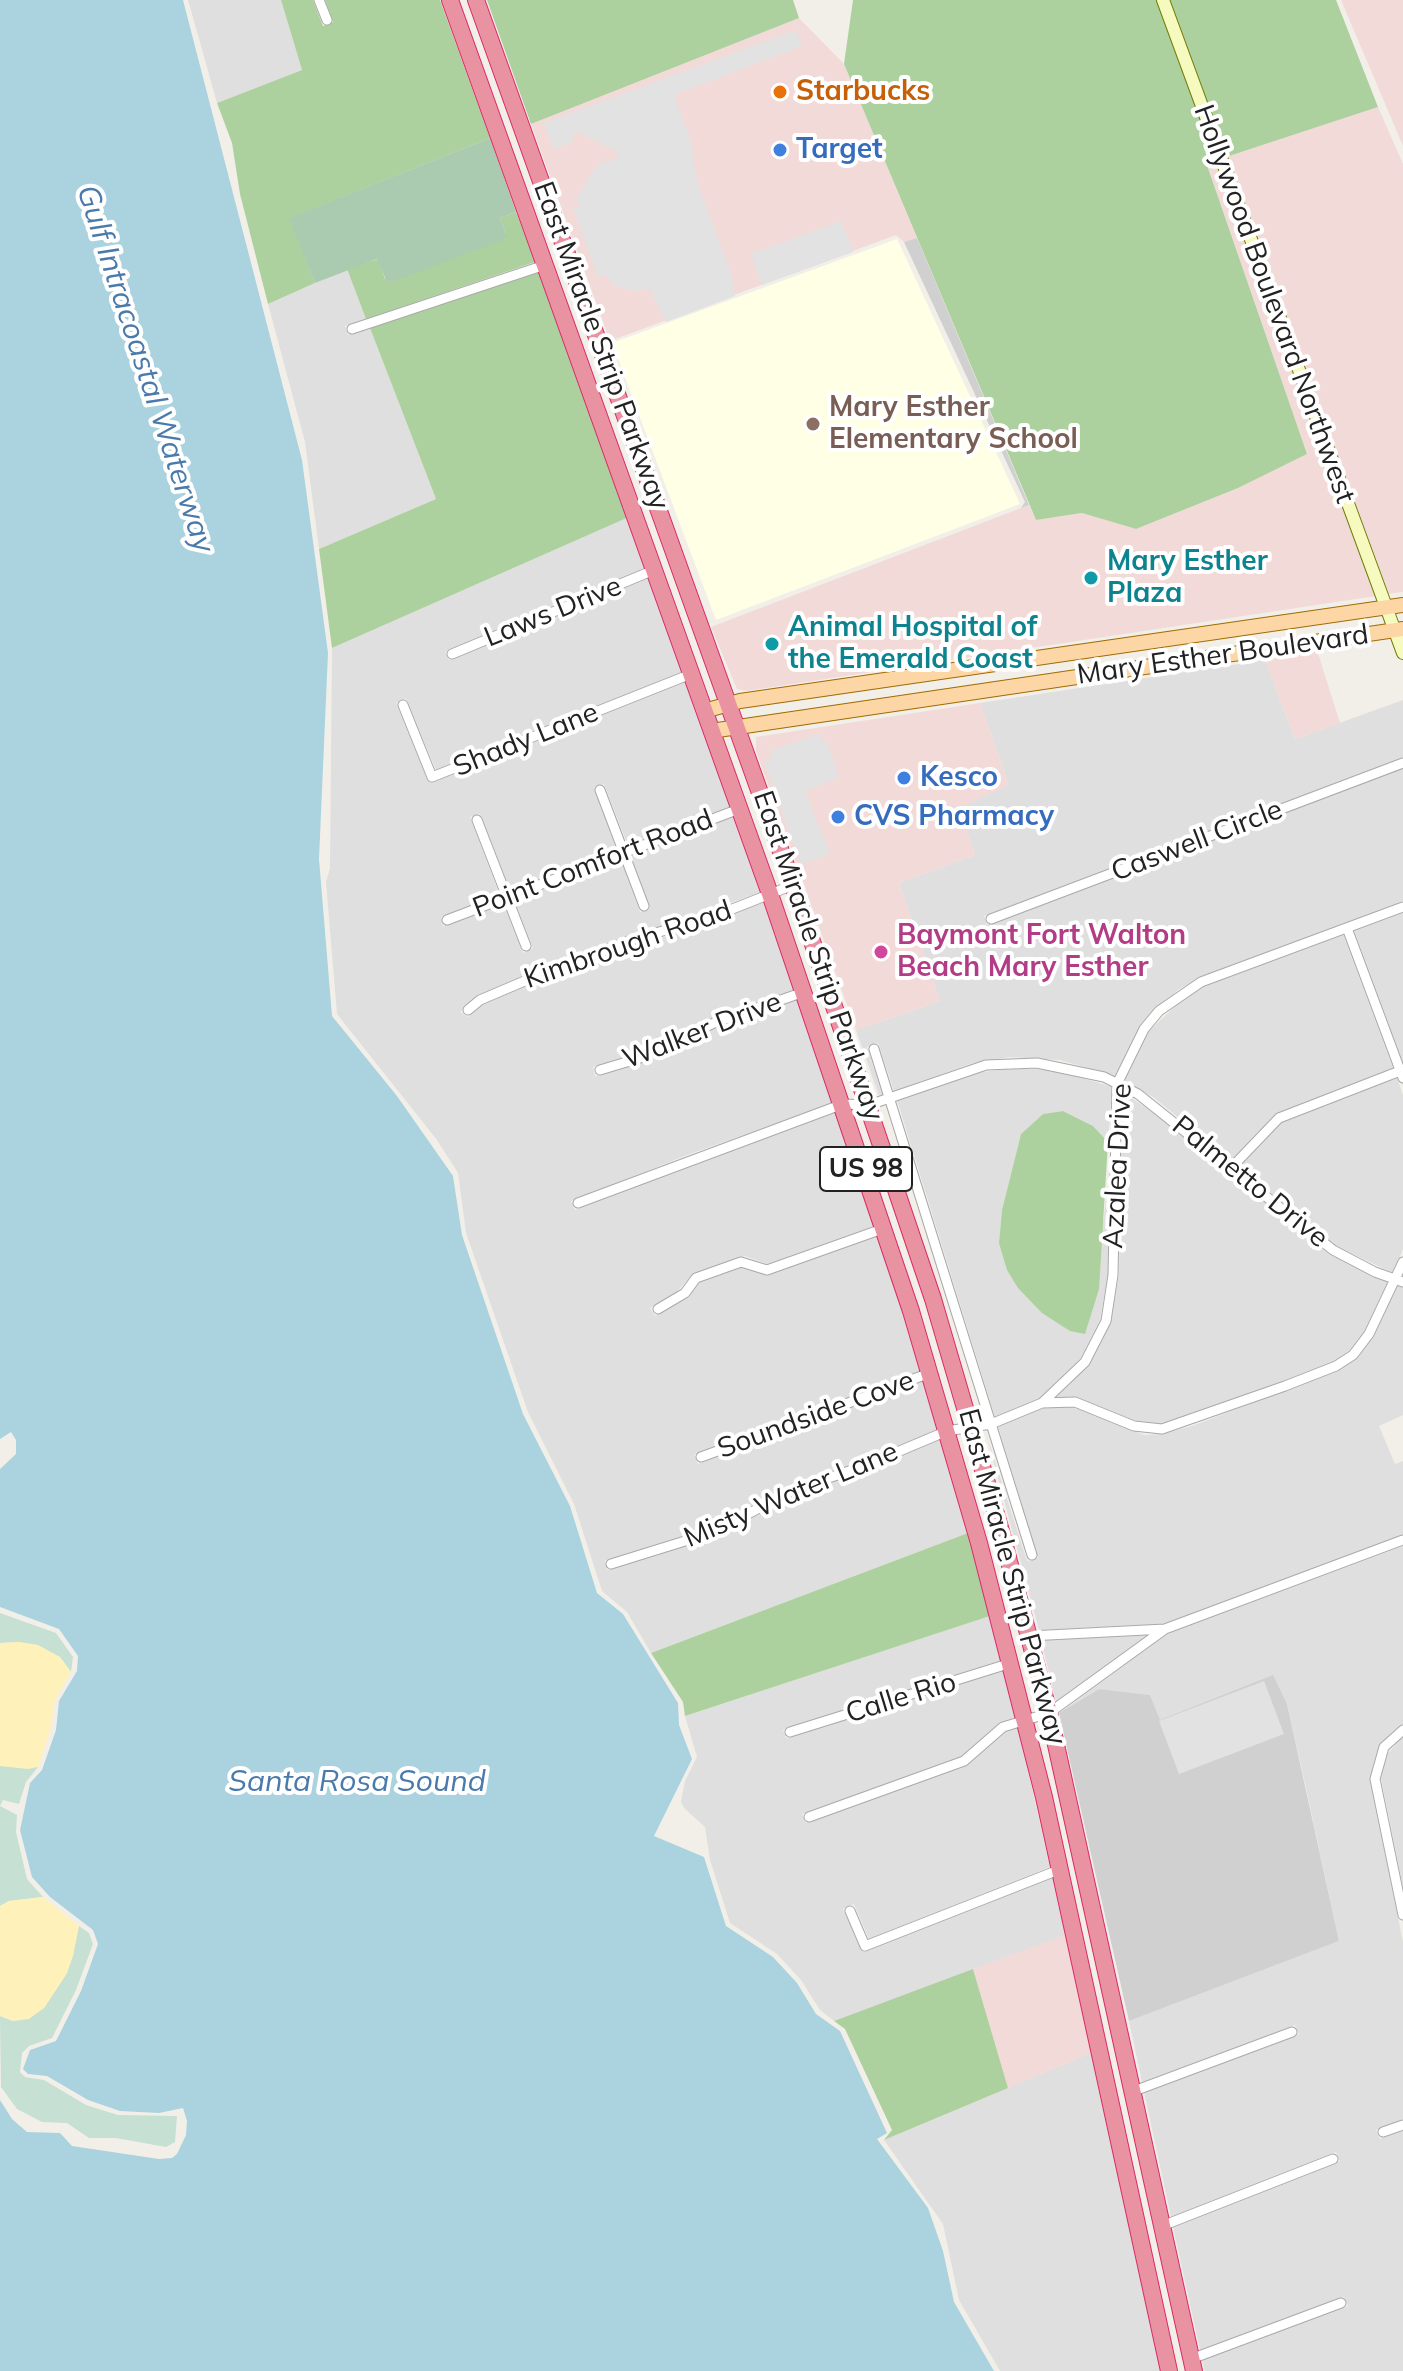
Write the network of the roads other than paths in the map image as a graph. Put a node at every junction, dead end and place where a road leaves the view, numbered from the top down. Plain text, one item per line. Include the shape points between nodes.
1 (319, 0) edge
2 (450, 0) edge
3 (476, 0) edge
4 (1163, 0) edge
5 (327, 20) dead end
6 (545, 265) junction
7 (352, 329) dead end
8 (654, 570) junction
9 (1403, 605) edge
10 (1386, 608) junction
11 (1399, 629) edge
12 (1403, 653) edge
13 (452, 654) dead end
14 (691, 674) junction
15 (728, 703) junction
16 (403, 705) dead end
17 (704, 711) junction
18 (736, 726) junction
19 (711, 731) junction
20 (1403, 763) edge
21 (600, 790) dead end
22 (739, 809) junction
23 (477, 820) dead end
24 (624, 853) junction
25 (793, 885) junction
26 (770, 894) junction
27 (507, 898) junction
28 (644, 906) dead end
29 (1403, 907) edge
30 (991, 919) dead end
31 (447, 920) dead end
32 (1347, 928) junction
33 (526, 946) dead end
34 (804, 992) junction
35 (468, 1010) dead end
36 (874, 1049) dead end
37 (600, 1070) dead end
38 (1402, 1075) edge
39 (1117, 1084) junction
40 (890, 1098) junction
41 (843, 1104) junction
42 (869, 1105) junction
43 (1231, 1168) junction
44 (578, 1203) dead end
45 (885, 1228) junction
46 (1403, 1262) edge
47 (1399, 1280) edge
48 (658, 1309) dead end
49 (930, 1373) junction
50 (1042, 1403) junction
51 (991, 1424) junction
52 (972, 1427) junction
53 (947, 1431) junction
54 (701, 1457) dead end
55 (1403, 1540) edge
56 (1032, 1555) dead end
57 (611, 1564) dead end
58 (1165, 1629) junction
59 (1029, 1636) junction
60 (1011, 1663) junction
61 (1049, 1713) junction
62 (1025, 1720) junction
63 (1403, 1730) edge
64 (790, 1732) dead end
65 (809, 1817) dead end
66 (1061, 1869) junction
67 (850, 1911) dead end
68 (1403, 1915) edge
69 (1103, 1950) junction
70 (1080, 1956) junction
71 (1292, 2032) dead end
72 (1134, 2091) junction
73 (1403, 2125) edge
74 (1383, 2132) dead end
75 (1333, 2159) dead end
76 (1162, 2226) junction
77 (1139, 2232) junction
78 (1341, 2303) dead end
79 (1192, 2365) edge
80 (1169, 2371) edge

1 - 5 street
2 - 6 highway, East Miracle Strip Parkway / US 98
3 - 15 highway, East Miracle Strip Parkway / US 98
4 - 10 street, Hollywood Boulevard Northwest
6 - 7 street
6 - 8 highway, East Miracle Strip Parkway / US 98
8 - 13 street, Laws Drive
8 - 14 highway, East Miracle Strip Parkway / US 98
9 - 10 main road, Mary Esther Boulevard
10 - 11 street, Hollywood Boulevard Northwest
10 - 15 main road, Mary Esther Boulevard
11 - 12 street, Hollywood Boulevard Northwest
11 - 18 main road, Mary Esther Boulevard
14 - 16 street, Shady Lane via 432,777
14 - 17 highway, East Miracle Strip Parkway / US 98
15 - 17 main road, Mary Esther Boulevard
15 - 18 highway, East Miracle Strip Parkway / US 98
17 - 19 highway, East Miracle Strip Parkway / US 98
18 - 19 main road, Mary Esther Boulevard
18 - 25 highway, East Miracle Strip Parkway / US 98
19 - 22 highway, East Miracle Strip Parkway / US 98
20 - 30 street, Caswell Circle
21 - 24 street
22 - 24 street, Point Comfort Road
22 - 26 highway, East Miracle Strip Parkway / US 98
23 - 27 street
24 - 27 street, Point Comfort Road
24 - 28 street
25 - 26 street, Kimbrough Road
25 - 42 highway, East Miracle Strip Parkway / US 98
26 - 34 highway, East Miracle Strip Parkway / US 98
26 - 35 street, Kimbrough Road via 541,974
27 - 31 street, Point Comfort Road
27 - 33 street
29 - 32 street, Azalea Drive
32 - 38 street
32 - 39 street, Azalea Drive via 1182,993 1144,1029
34 - 37 street, Walker Drive
34 - 41 highway, East Miracle Strip Parkway / US 98
36 - 40 street
38 - 43 street via 1279,1118
39 - 40 street, Palmetto Drive via 1058,1065 1010,1062 975,1068
39 - 43 street, Palmetto Drive via 1149,1101
39 - 50 street, Azalea Drive via 1113,1275 1106,1321 1085,1362
40 - 42 street, Palmetto Drive
40 - 51 street
41 - 42 street
41 - 44 street
41 - 45 highway, East Miracle Strip Parkway / US 98
42 - 52 highway, East Miracle Strip Parkway / US 98
43 - 47 street, Palmetto Drive via 1333,1250
45 - 48 street via 767,1270 746,1261 729,1266 696,1278 685,1293
45 - 49 highway, East Miracle Strip Parkway / US 98
46 - 47 street
47 - 50 street via 1369,1334 1344,1361 1191,1422 1147,1430 1075,1402
49 - 53 highway, East Miracle Strip Parkway / US 98
49 - 54 street, Soundside Cove
50 - 51 street, Azalea Drive
51 - 52 street, Azalea Drive
51 - 56 street
52 - 53 street, Misty Water Lane
52 - 59 highway, East Miracle Strip Parkway / US 98
53 - 57 street, Misty Water Lane via 793,1490 714,1532
53 - 60 highway, East Miracle Strip Parkway / US 98
55 - 58 street
58 - 59 street
58 - 61 street
59 - 61 highway, East Miracle Strip Parkway / US 98
60 - 62 highway, East Miracle Strip Parkway / US 98
60 - 64 street, Calle Rio
61 - 62 street
61 - 69 highway, East Miracle Strip Parkway / US 98
62 - 65 street via 1003,1727 964,1761
62 - 66 highway, East Miracle Strip Parkway / US 98
63 - 68 street via 1384,1747 1375,1779
66 - 67 street via 865,1946
66 - 70 highway, East Miracle Strip Parkway / US 98
69 - 70 highway
69 - 72 highway, East Miracle Strip Parkway / US 98
70 - 77 highway, East Miracle Strip Parkway / US 98
71 - 72 street
72 - 76 highway, East Miracle Strip Parkway / US 98
73 - 74 street
75 - 76 street
76 - 77 highway
76 - 79 highway, East Miracle Strip Parkway / US 98
77 - 80 highway, East Miracle Strip Parkway / US 98
78 - 79 street

